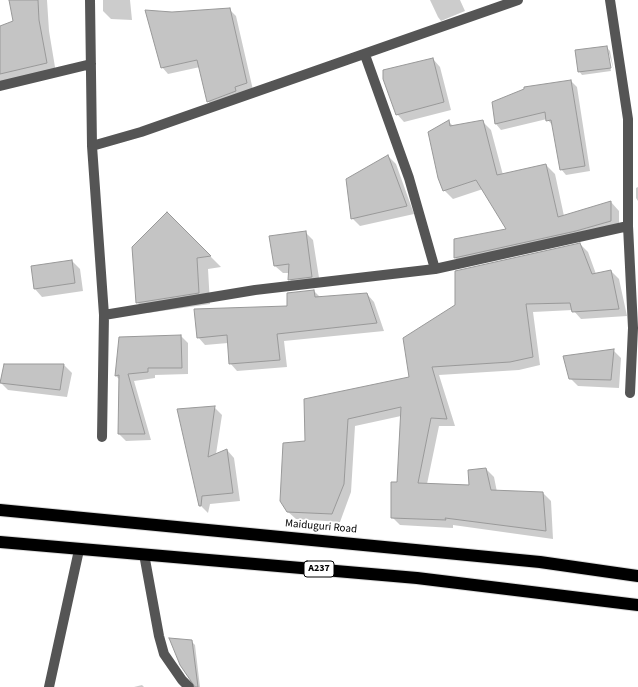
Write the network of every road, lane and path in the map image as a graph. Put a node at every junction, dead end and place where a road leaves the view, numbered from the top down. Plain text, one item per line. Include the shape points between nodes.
1 (90, 0) edge
2 (518, 0) edge
3 (610, 0) edge
4 (365, 55) junction
5 (91, 64) junction
6 (0, 86) edge
7 (92, 146) junction
8 (628, 226) junction
9 (435, 269) junction
10 (104, 315) junction
11 (630, 393) dead end
12 (102, 437) dead end
13 (0, 510) edge
14 (0, 542) edge
15 (79, 550) junction
16 (144, 554) junction
17 (638, 576) edge
18 (638, 605) edge
19 (49, 687) edge
20 (189, 687) edge

1 - 5 street
2 - 4 street
3 - 8 street via 628,119
4 - 7 street via 141,132
4 - 9 street via 409,178
5 - 6 street
5 - 7 street
7 - 10 street
8 - 9 street
8 - 11 street via 634,328
9 - 10 street via 255,290
10 - 12 street
13 - 17 highway, Maiduguri Road via 540,562
14 - 15 highway, A237
15 - 16 highway, A237
15 - 19 street
16 - 18 highway, A237 via 416,578
16 - 20 street via 158,636 164,654

